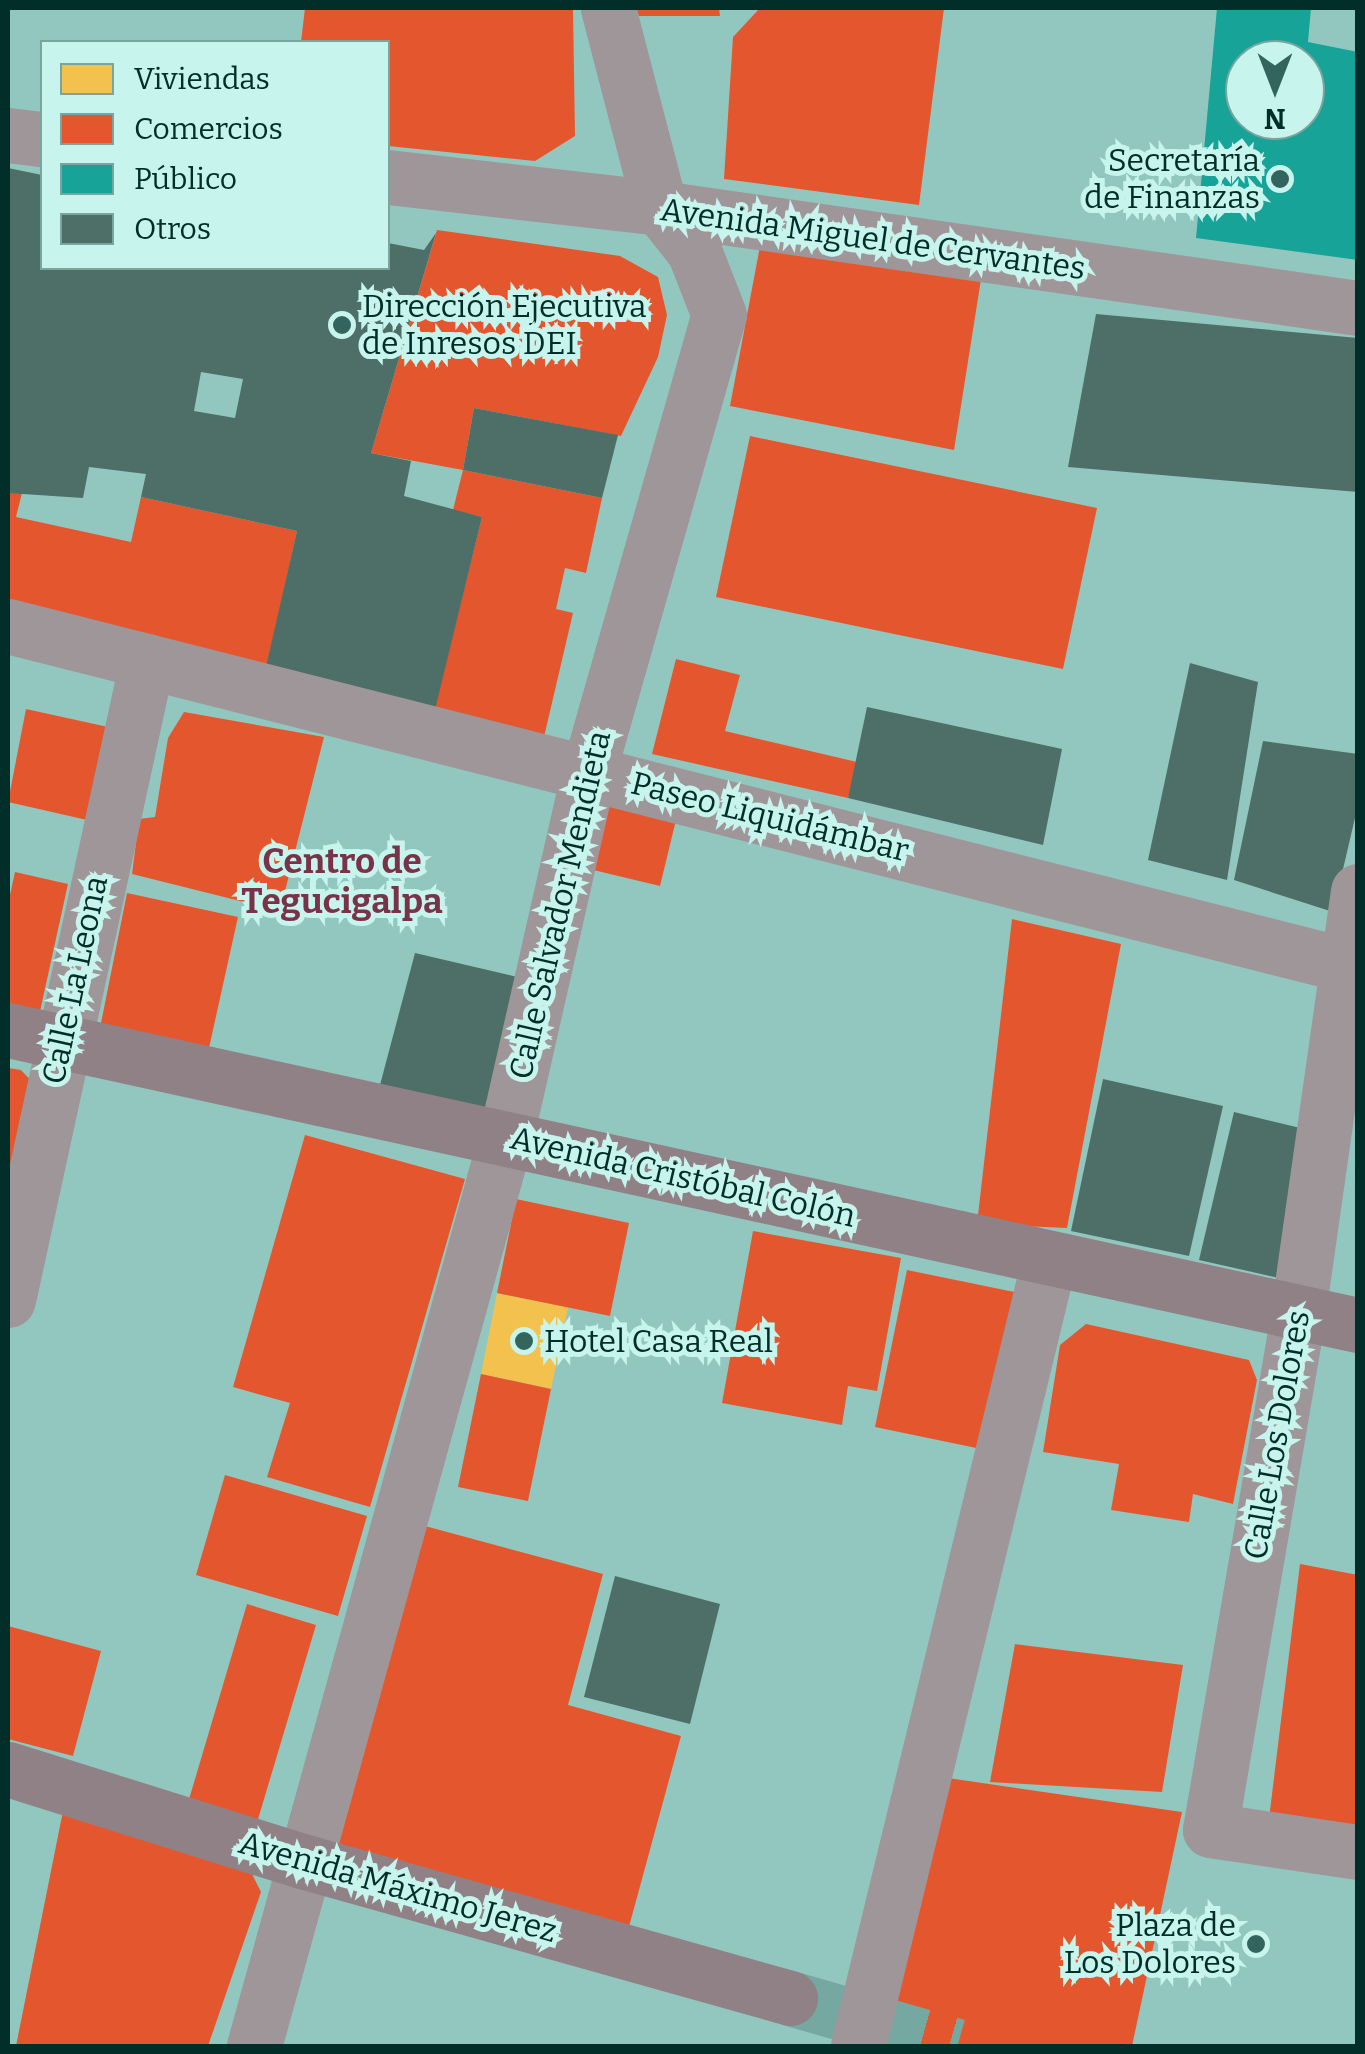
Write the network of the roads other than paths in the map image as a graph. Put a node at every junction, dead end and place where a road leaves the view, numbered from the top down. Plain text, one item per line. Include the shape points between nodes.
1 (608, 8) edge
2 (8, 135) edge
3 (40, 139) edge
4 (390, 177) edge
5 (660, 208) junction
6 (1358, 308) edge
7 (8, 626) edge
8 (147, 661) junction
9 (589, 770) junction
10 (1358, 891) edge
11 (1352, 966) edge
12 (8, 1030) edge
13 (60, 1040) junction
14 (506, 1136) junction
15 (1049, 1260) junction
16 (8, 1300) edge
17 (1298, 1315) junction
18 (1358, 1325) edge
19 (8, 1769) edge
20 (1358, 1852) edge
21 (302, 1861) junction
22 (790, 1998) tunnel mouth
23 (254, 2046) edge
24 (858, 2046) edge

1 - 5 street, Calle Salvador Mendieta
2 - 3 street
4 - 5 street, Avenida Miguel de Cervantes
5 - 6 street, Avenida Miguel de Cervantes
5 - 9 street, Calle Salvador Mendieta via 694,250 719,315
7 - 8 street, Paseo Liquidámbar
8 - 9 street, Paseo Liquidámbar
8 - 13 street, Calle La Leona
9 - 11 street, Paseo Liquidámbar
9 - 14 street, Calle Salvador Mendieta
10 - 11 street, Calle Los Dolores
11 - 17 street, Calle Los Dolores
12 - 13 main road, Avenida Cristóbal Colón
13 - 14 main road, Avenida Cristóbal Colón
13 - 16 street, Calle La Leona
14 - 15 main road, Avenida Cristóbal Colón
14 - 21 street, Calle Salvador Mendieta
15 - 17 main road, Avenida Cristóbal Colón
15 - 24 street
17 - 18 main road, Avenida Cristóbal Colón
17 - 20 street, Calle Los Dolores via 1210,1830
19 - 21 main road, Avenida Máximo Jerez
21 - 22 main road, Avenida Máximo Jerez
21 - 23 street, Calle Salvador Mendieta

